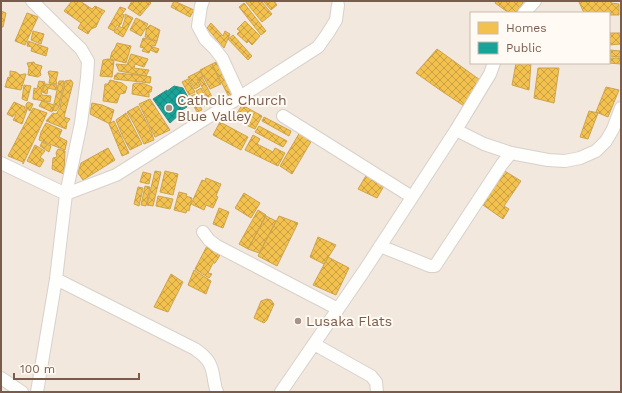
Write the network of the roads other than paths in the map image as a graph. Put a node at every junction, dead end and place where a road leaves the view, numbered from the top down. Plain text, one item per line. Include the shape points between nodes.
1 (32, 1) edge
2 (203, 1) edge
3 (535, 1) edge
4 (338, 5) dead end
5 (525, 12) edge
6 (494, 64) edge
7 (240, 97) junction
8 (621, 108) edge
9 (283, 116) dead end
10 (456, 130) junction
11 (511, 153) junction
12 (1, 163) edge
13 (66, 194) junction
14 (412, 197) junction
15 (203, 232) dead end
16 (380, 246) junction
17 (56, 279) junction
18 (338, 309) junction
19 (314, 344) junction
20 (1, 378) edge
21 (22, 392) edge
22 (37, 392) edge
23 (217, 392) edge
24 (281, 392) edge
25 (377, 392) edge

1 - 13 street via 81,49 88,61 81,123
2 - 7 street via 198,26 204,39 222,58
3 - 5 street
4 - 7 street via 336,20 318,47
6 - 10 street
7 - 13 street via 116,174
8 - 11 street via 606,141 596,151 580,158 565,161 548,160
9 - 14 street
10 - 11 street via 484,144
10 - 14 street
11 - 16 street via 435,266
12 - 13 street
13 - 17 street
14 - 16 street
15 - 18 street via 217,246
16 - 18 street
17 - 22 street
17 - 23 street via 205,355 210,362
18 - 19 street
19 - 24 street
19 - 25 street via 371,376 376,382
20 - 21 street

